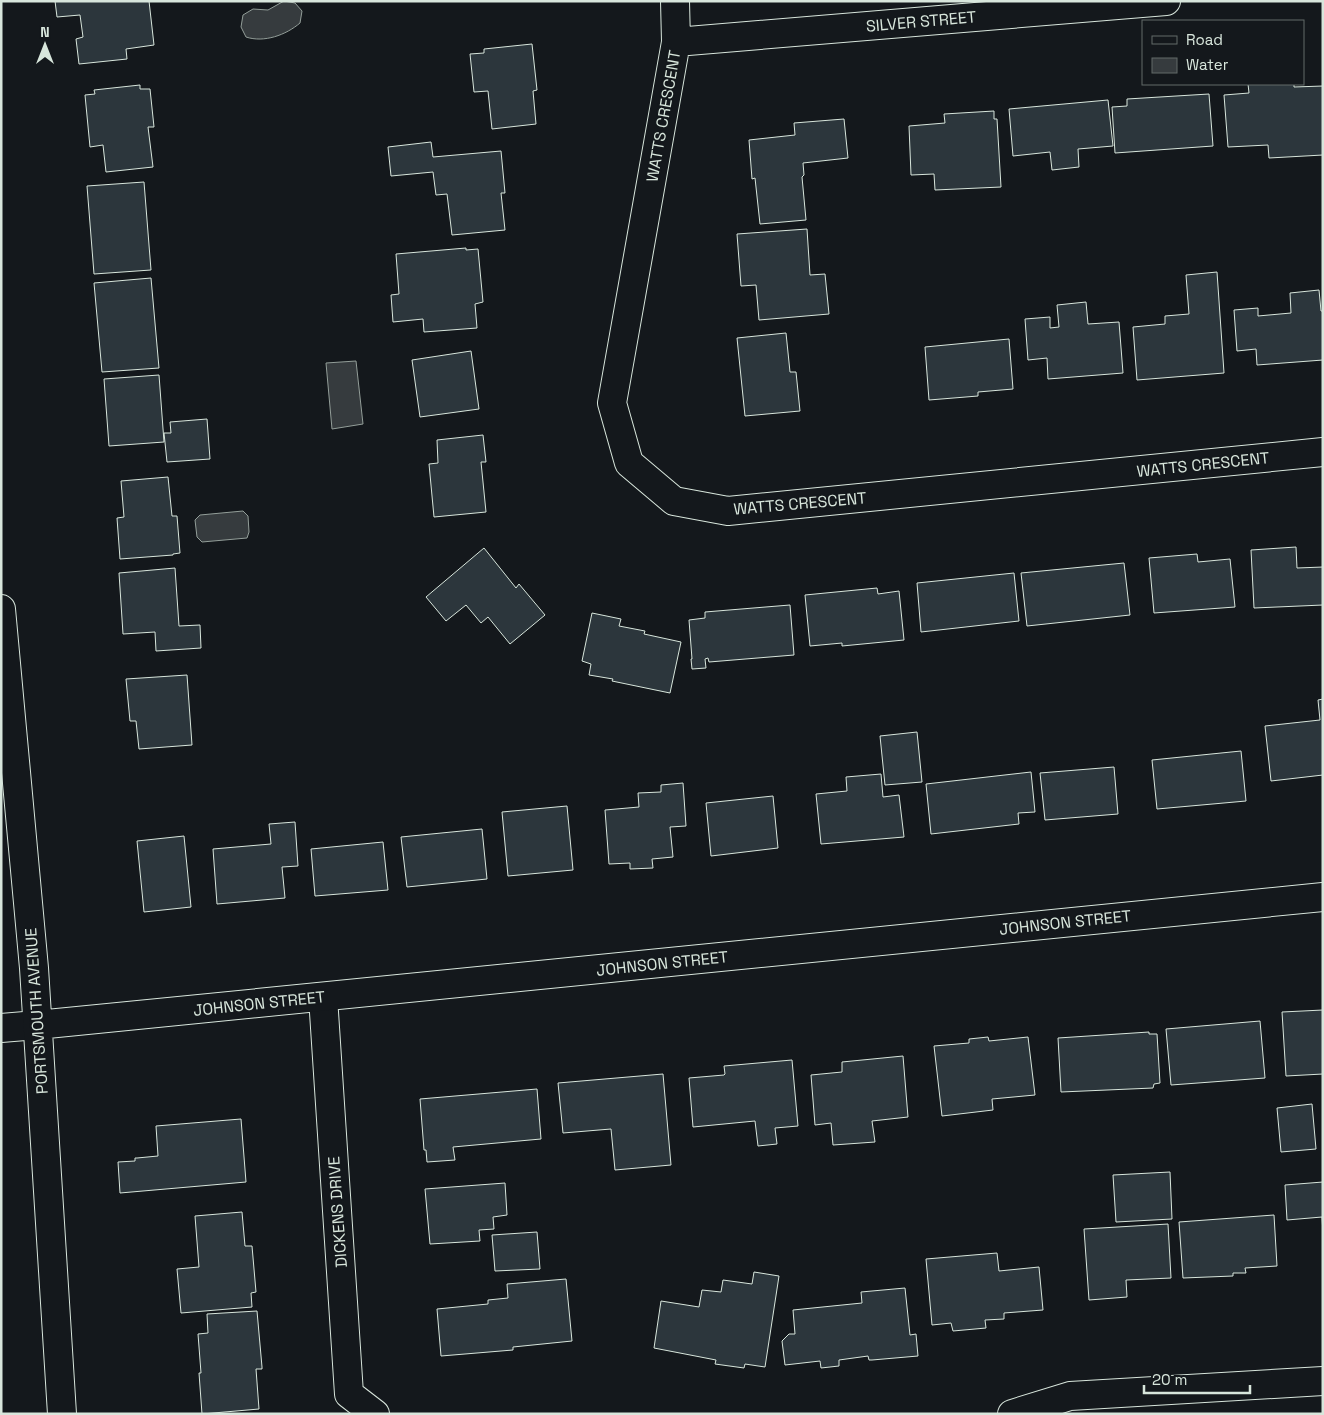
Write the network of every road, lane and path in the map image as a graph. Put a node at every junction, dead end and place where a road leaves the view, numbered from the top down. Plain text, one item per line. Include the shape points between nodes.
1 (674, 1) edge
2 (1166, 1) edge
3 (676, 42) junction
4 (1323, 452) edge
5 (1, 609) edge
6 (1323, 897) edge
7 (322, 997) junction
8 (37, 1025) junction
9 (1, 1028) edge
10 (1323, 1381) edge
11 (62, 1414) edge
12 (375, 1414) edge
13 (1012, 1414) edge

1 - 3 street, WATTS CRESCENT
2 - 3 street, SILVER STREET
3 - 4 street, WATTS CRESCENT via 612,403 629,463 674,502 728,511
5 - 8 street, PORTSMOUTH AVENUE
6 - 7 street, JOHNSON STREET
7 - 8 street, JOHNSON STREET
7 - 12 street, DICKENS DRIVE via 349,1394
8 - 9 street, JOHNSON STREET
8 - 11 street, PORTSMOUTH AVENUE
10 - 13 street via 1070,1396

